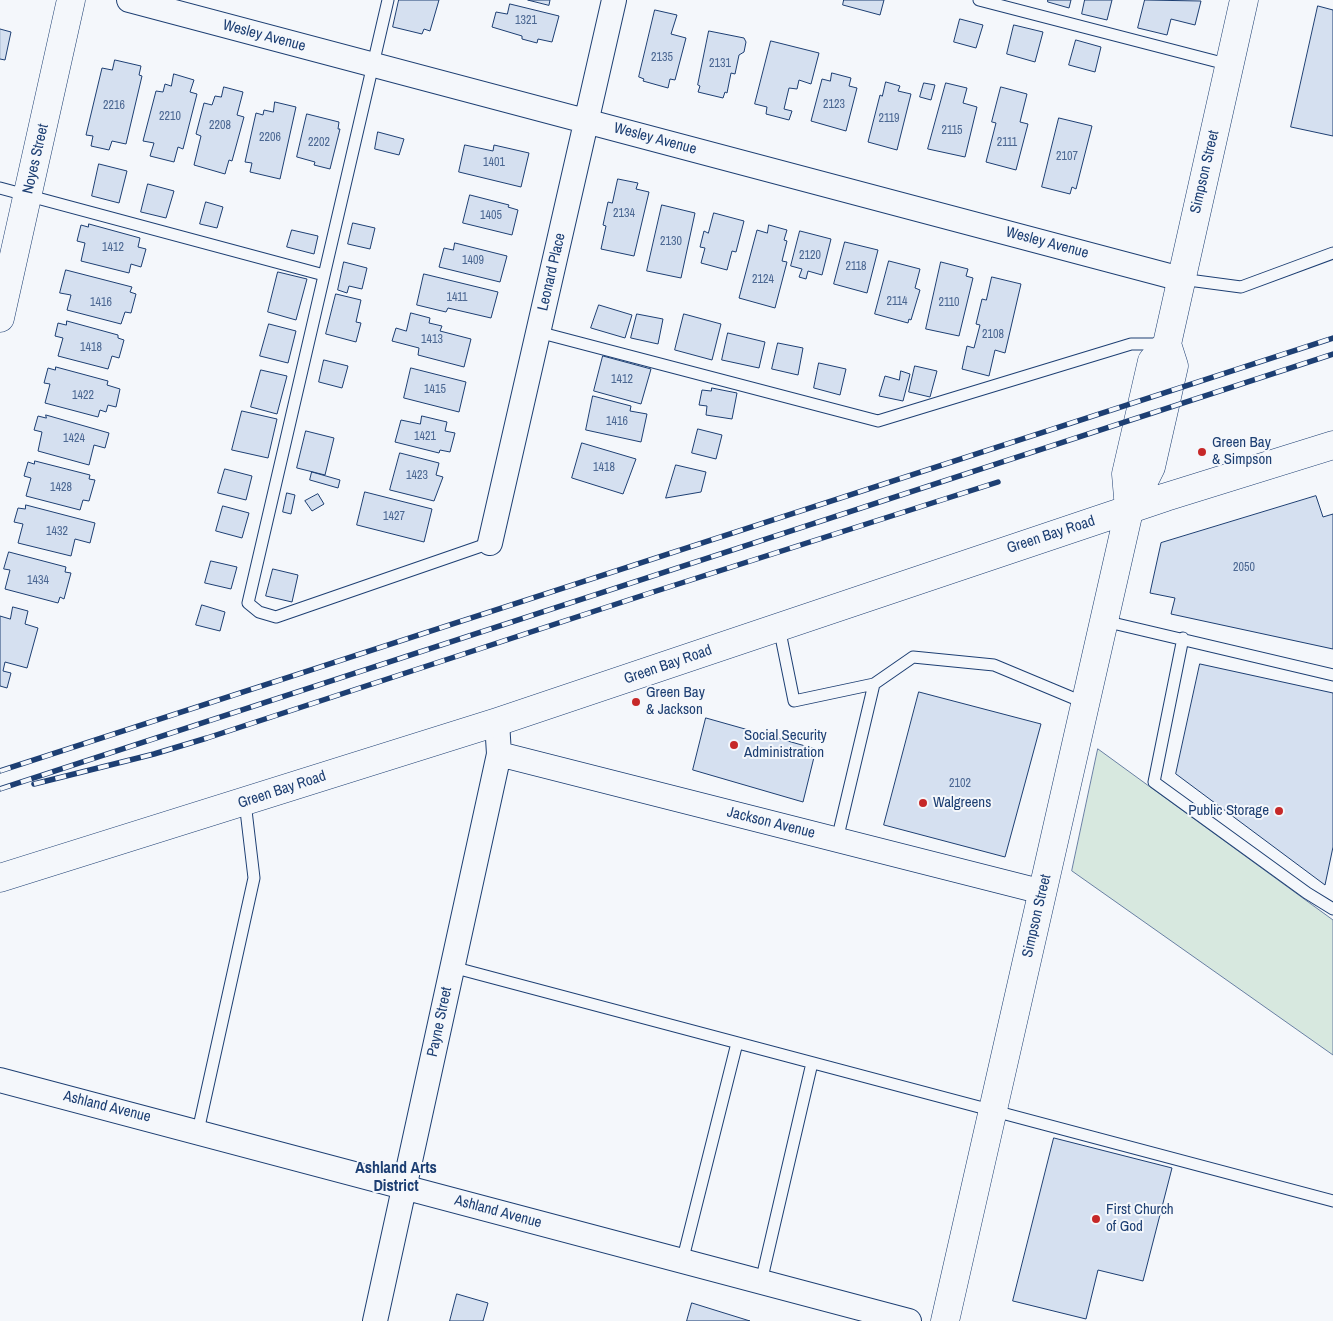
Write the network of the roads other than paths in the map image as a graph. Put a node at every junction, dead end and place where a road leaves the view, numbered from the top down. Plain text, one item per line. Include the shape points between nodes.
1 (71, 0) edge
2 (129, 0) edge
3 (388, 0) edge
4 (614, 0) edge
5 (979, 0) edge
6 (1244, 0) edge
7 (373, 65) junction
8 (1230, 65) junction
9 (586, 121) junction
10 (0, 188) edge
11 (27, 196) junction
12 (1333, 253) edge
13 (324, 275) junction
14 (1181, 279) junction
15 (0, 318) edge
16 (538, 332) junction
17 (1167, 344) junction
18 (1333, 445) edge
19 (1129, 510) junction
20 (490, 543) joint
21 (1104, 621) junction
22 (780, 627) junction
23 (1183, 638) junction
24 (1333, 675) edge
25 (874, 684) junction
26 (1085, 702) junction
27 (497, 722) junction
28 (499, 754) junction
29 (245, 802) junction
30 (837, 840) junction
31 (0, 878) edge
32 (1043, 892) junction
33 (1333, 909) edge
34 (452, 967) junction
35 (737, 1043) junction
36 (812, 1063) junction
37 (0, 1080) edge
38 (993, 1111) junction
39 (198, 1131) junction
40 (404, 1187) junction
41 (1333, 1201) edge
42 (682, 1262) junction
43 (761, 1282) junction
44 (374, 1321) edge
45 (909, 1321) edge
46 (945, 1321) edge

1 - 11 street, Noyes Street
2 - 7 street, Wesley Avenue
3 - 7 lane
4 - 9 street, Leonard Place
5 - 8 lane
6 - 8 street, Simpson Street
7 - 9 street, Wesley Avenue
7 - 13 lane
8 - 14 street, Simpson Street
9 - 14 street, Wesley Avenue
9 - 16 street, Leonard Place
10 - 11 lane
11 - 13 lane
11 - 15 street, Noyes Street
12 - 14 lane via 1242,287
13 - 20 lane via 248,603 258,612 276,617
14 - 17 street, Simpson Street
16 - 17 lane via 878,421 1131,344
16 - 20 street, Leonard Place
17 - 19 street, Simpson Street via 1152,361 1128,465
18 - 19 street, Green Bay Road
19 - 21 street, Simpson Street
19 - 22 street, Green Bay Road
21 - 23 lane
21 - 26 street, Simpson Street
22 - 25 lane via 794,701
22 - 27 street, Green Bay Road
23 - 24 lane
23 - 33 lane via 1154,782 1307,894
25 - 26 lane via 913,657 994,665
25 - 30 lane
26 - 32 street, Simpson Street
27 - 28 street, Payne Street
27 - 29 street, Green Bay Road
28 - 30 street, Jackson Avenue
28 - 34 street, Payne Street
29 - 31 street, Green Bay Road
29 - 39 lane via 254,878
30 - 32 street, Jackson Avenue
32 - 38 street, Simpson Street
34 - 35 lane
34 - 40 street, Payne Street
35 - 36 lane
35 - 42 lane
36 - 38 lane
36 - 43 lane
37 - 39 street, Ashland Avenue
38 - 41 lane
38 - 46 street, Simpson Street
39 - 40 street, Ashland Avenue
40 - 42 street, Ashland Avenue
40 - 44 street, Payne Street
42 - 43 street, Ashland Avenue
43 - 45 street, Ashland Avenue

